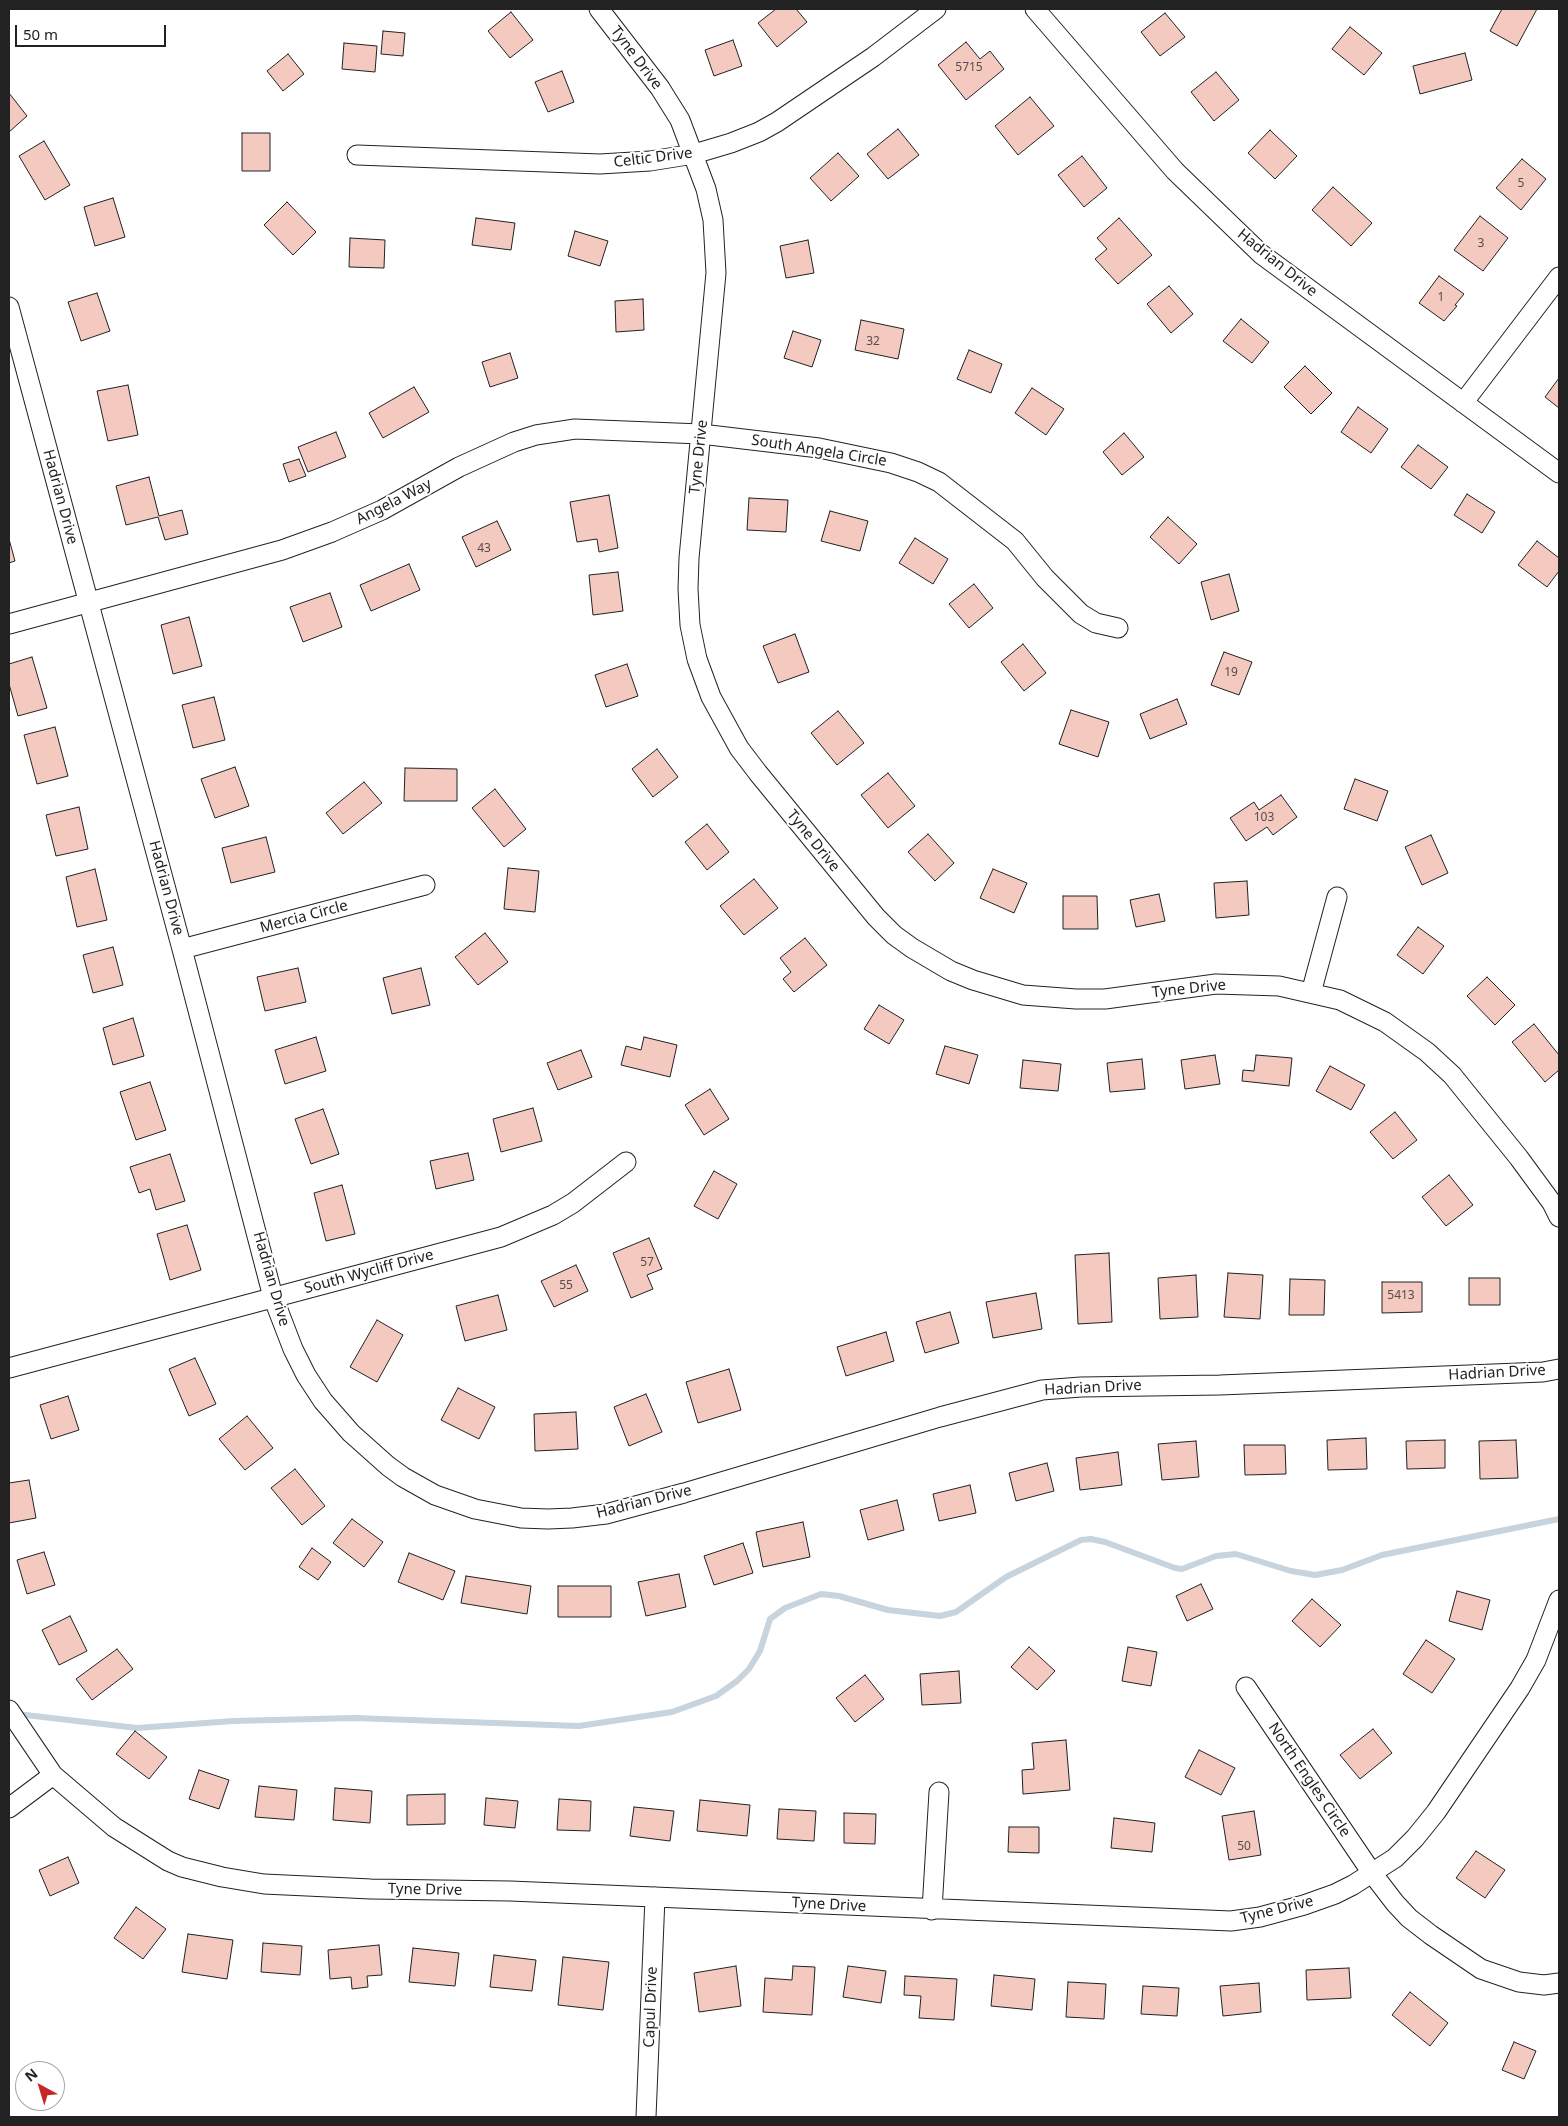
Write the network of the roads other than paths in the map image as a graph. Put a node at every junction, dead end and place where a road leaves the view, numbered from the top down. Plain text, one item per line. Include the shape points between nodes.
1 (599, 9) edge
2 (936, 9) edge
3 (1035, 9) edge
4 (694, 154) junction
5 (357, 155) dead end
6 (1559, 277) edge
7 (9, 307) edge
8 (1463, 403) junction
9 (701, 434) junction
10 (1559, 473) edge
11 (88, 603) junction
12 (9, 624) edge
13 (1118, 628) dead end
14 (425, 885) dead end
15 (1337, 897) dead end
16 (182, 950) junction
17 (1311, 993) junction
18 (626, 1162) dead end
19 (1559, 1217) edge
20 (273, 1297) junction
21 (9, 1368) edge
22 (1559, 1369) edge
23 (1559, 1600) edge
24 (1554, 1635) edge
25 (1246, 1687) dead end
26 (9, 1710) edge
27 (52, 1775) junction
28 (939, 1792) dead end
29 (9, 1808) edge
30 (1372, 1873) junction
31 (655, 1897) junction
32 (932, 1910) junction
33 (1559, 1983) edge
34 (646, 2117) edge

1 - 4 street, Tyne Drive via 660,88 680,120
2 - 4 street, Celtic Drive via 873,57 777,122 731,143
3 - 8 street, Hadrian Drive via 1175,170 1262,254
4 - 5 street, Celtic Drive via 600,164
4 - 9 street, Tyne Drive via 706,189 716,250
6 - 8 street
7 - 11 street, Hadrian Drive
8 - 10 street, Hadrian Drive
9 - 11 street, Angela Way via 576,429 536,435 488,453 382,510 332,532 249,560
9 - 13 street, South Angela Circle via 840,451 891,462 918,472 939,482 1015,541 1081,614 1096,623
9 - 17 street, Tyne Drive via 688,589 690,625 697,659 711,697 739,748 758,773 840,875 894,935 952,971 1023,995 1105,999 1216,984 1279,986
11 - 12 street, Angela Way
11 - 16 street, Hadrian Drive
14 - 16 street, Mercia Circle
15 - 17 street
16 - 20 street, Hadrian Drive
17 - 19 street, Tyne Drive via 1340,1000 1365,1012 1404,1034 1427,1052 1476,1103 1552,1203
18 - 20 street, South Wycliff Drive via 573,1203 529,1226
20 - 21 street, South Wycliff Drive
20 - 22 street, Hadrian Drive via 293,1348 311,1381 335,1416 370,1450 403,1477 435,1495 475,1509 521,1518 606,1514 1042,1390 1081,1386 1240,1385
23 - 24 street, Tyne Drive
24 - 30 street, Tyne Drive via 1436,1812 1395,1858
25 - 30 street, North Engles Circle
26 - 27 street, Tyne Drive
27 - 29 street
27 - 31 street, Tyne Drive via 140,1845 182,1867 222,1877 264,1884 371,1889
28 - 32 street
30 - 32 street, Tyne Drive via 1335,1894 1304,1905 1231,1921
30 - 33 street, North Engles Circle via 1409,1918 1469,1962 1499,1977 1519,1982
31 - 32 street, Tyne Drive
31 - 34 street, Capul Drive

